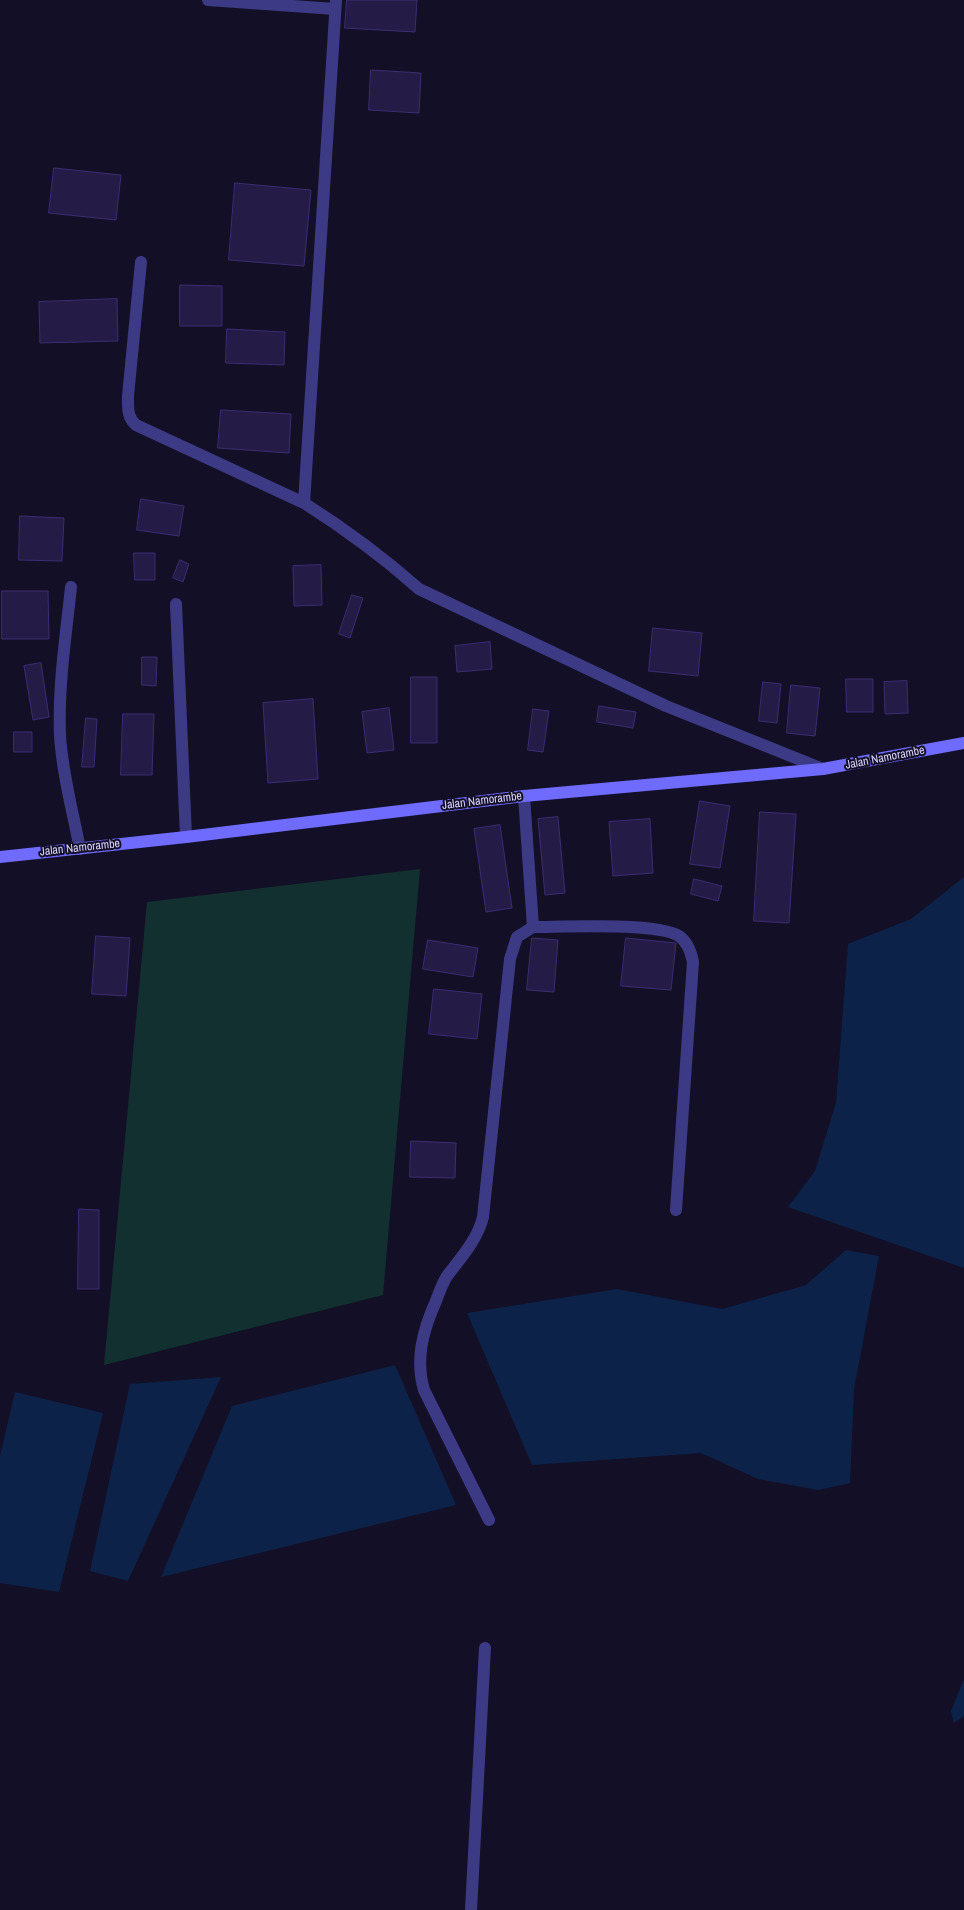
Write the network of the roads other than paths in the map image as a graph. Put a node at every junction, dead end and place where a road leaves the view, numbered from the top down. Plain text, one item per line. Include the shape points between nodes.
1 (208, 0) edge
2 (336, 5) edge
3 (141, 262) dead end
4 (304, 503) junction
5 (71, 586) dead end
6 (176, 604) dead end
7 (964, 743) edge
8 (823, 769) junction
9 (524, 796) junction
10 (186, 837) junction
11 (80, 848) junction
12 (0, 857) edge
13 (533, 927) junction
14 (676, 1210) dead end
15 (489, 1520) dead end
16 (485, 1648) dead end
17 (471, 1910) edge

1 - 2 street
2 - 4 street
3 - 4 street via 128,396 130,420
4 - 8 street via 358,539 419,590 666,706
5 - 11 street via 60,736
6 - 10 street
7 - 8 main road, Jalan Namorambe
8 - 9 main road, Jalan Namorambe
9 - 10 main road, Jalan Namorambe
9 - 13 street
10 - 11 main road, Jalan Namorambe
11 - 12 main road, Jalan Namorambe
13 - 14 street via 654,928 679,936 690,949 692,962
13 - 15 street via 516,937 510,959 480,1228 441,1288 425,1324 420,1362 424,1390
16 - 17 street

